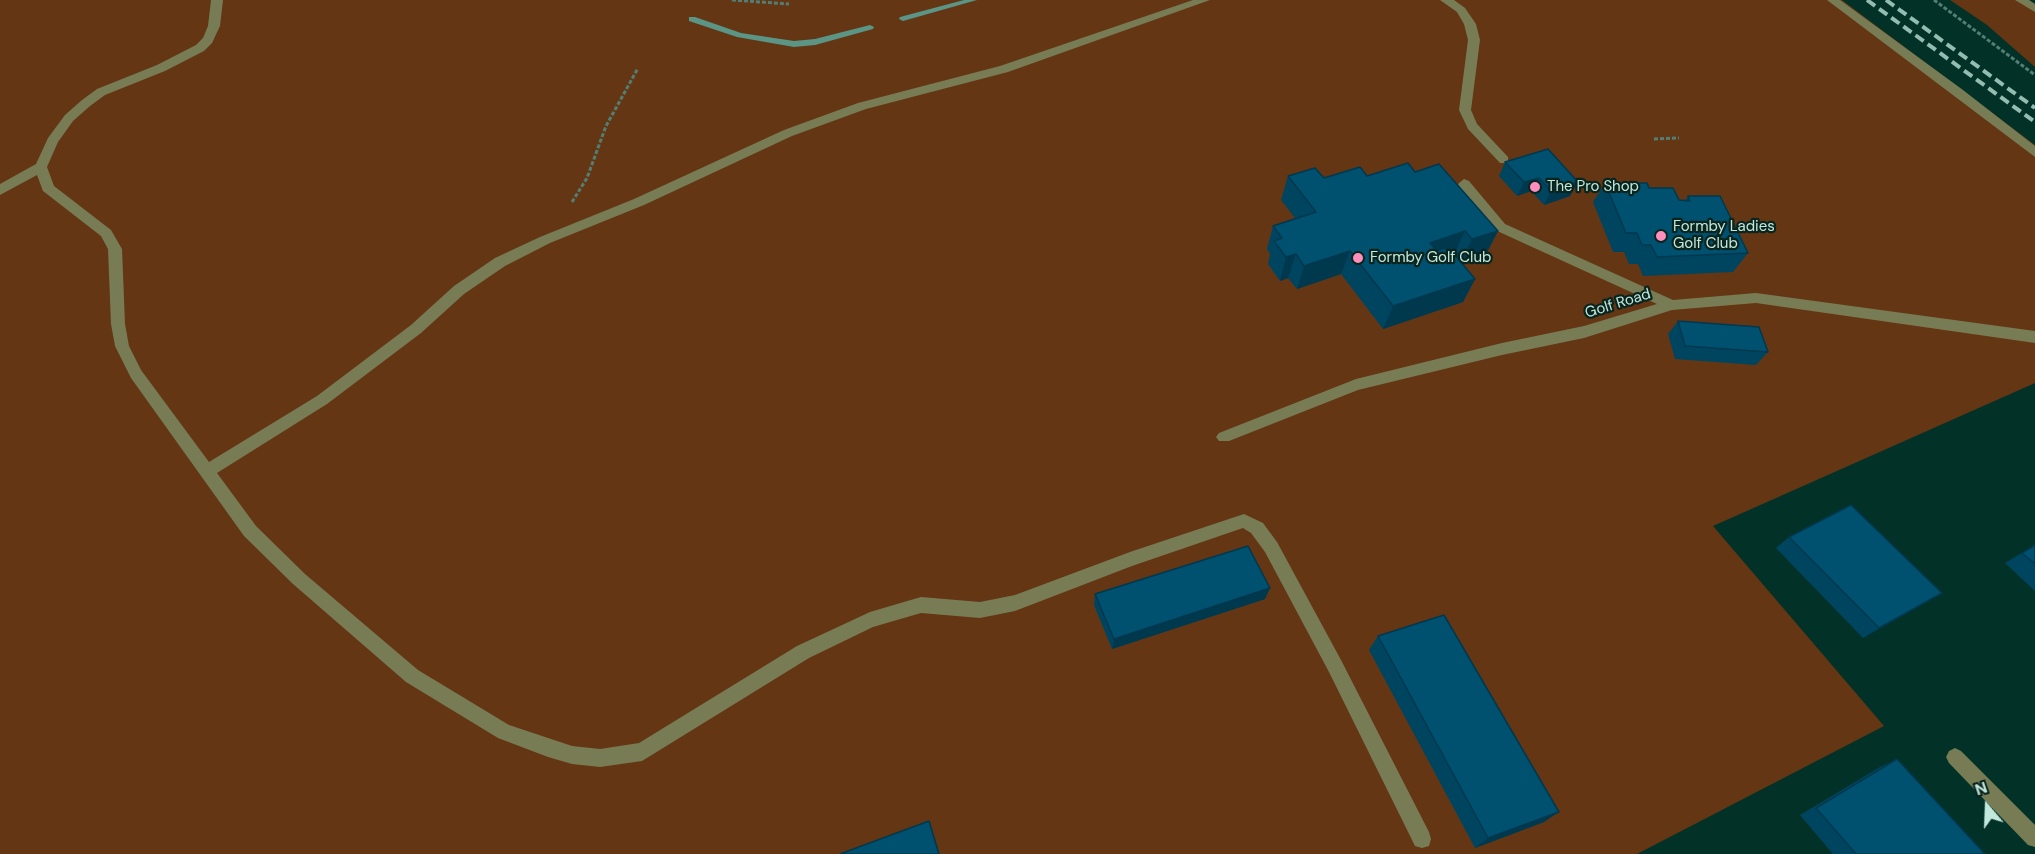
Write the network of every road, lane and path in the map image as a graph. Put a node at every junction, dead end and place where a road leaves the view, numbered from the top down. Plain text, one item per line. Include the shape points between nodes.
1 (218, 0) edge
2 (732, 0) edge
3 (1204, 0) edge
4 (1446, 0) edge
5 (1833, 0) edge
6 (1934, 0) edge
7 (2021, 0) edge
8 (789, 4) dead end
9 (2035, 9) edge
10 (638, 68) dead end
11 (2035, 75) edge
12 (1678, 138) dead end
13 (1654, 139) dead end
14 (2035, 153) edge
15 (1504, 160) edge
16 (41, 167) junction
17 (1464, 184) dead end
18 (0, 190) edge
19 (565, 211) dead end
20 (1672, 305) junction
21 (2035, 337) edge
22 (1224, 437) dead end
23 (208, 471) junction
24 (1955, 757) dead end
25 (2035, 838) edge
26 (1422, 839) dead end

1 - 16 street via 214,26 200,48 101,92 86,103 52,141
2 - 8 path
3 - 23 street via 1004,69 862,106 788,133 639,202 544,240 500,262 459,290 416,329 322,400
4 - 15 street via 1461,9 1474,40 1465,110 1472,126
5 - 14 street
6 - 11 path
7 - 9 street
10 - 19 path via 606,126 587,178
12 - 13 path
16 - 18 street
16 - 23 street via 48,188 106,233 115,249 122,346 136,374
17 - 20 street via 1500,227
20 - 21 street, Golf Road via 1756,298
20 - 22 street, Golf Road via 1584,332 1356,385
23 - 26 street via 250,531 299,579 412,676 504,732 572,755 600,758 642,753 803,652 870,620 921,605 980,610 1015,603 1244,521 1257,528 1271,547
24 - 25 street

